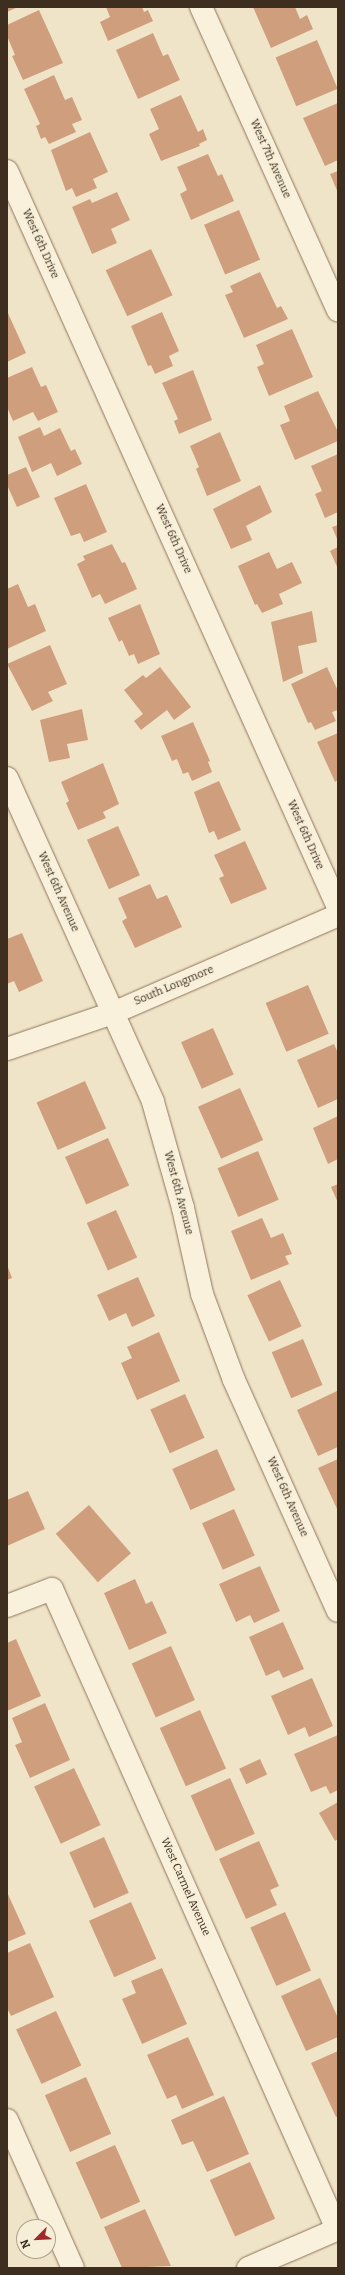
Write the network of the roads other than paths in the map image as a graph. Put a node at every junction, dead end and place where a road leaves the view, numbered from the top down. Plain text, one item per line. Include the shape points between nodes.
1 (201, 7) edge
2 (7, 171) edge
3 (338, 311) edge
4 (7, 778) edge
5 (338, 907) edge
6 (338, 915) edge
7 (113, 1013) junction
8 (7, 1049) edge
9 (7, 1606) edge
10 (338, 1611) edge
11 (7, 2120) edge
12 (338, 2229) edge
13 (73, 2268) edge
14 (248, 2268) edge

1 - 3 street, West 7th Avenue
2 - 5 street, West 6th Drive
4 - 7 street, West 6th Avenue
6 - 7 street, South Longmore
7 - 8 street, South Longmore
7 - 10 street, West 6th Avenue via 153,1102 183,1208 202,1294 234,1380
9 - 12 street, West Carmel Avenue via 52,1589
11 - 13 street
12 - 14 street

